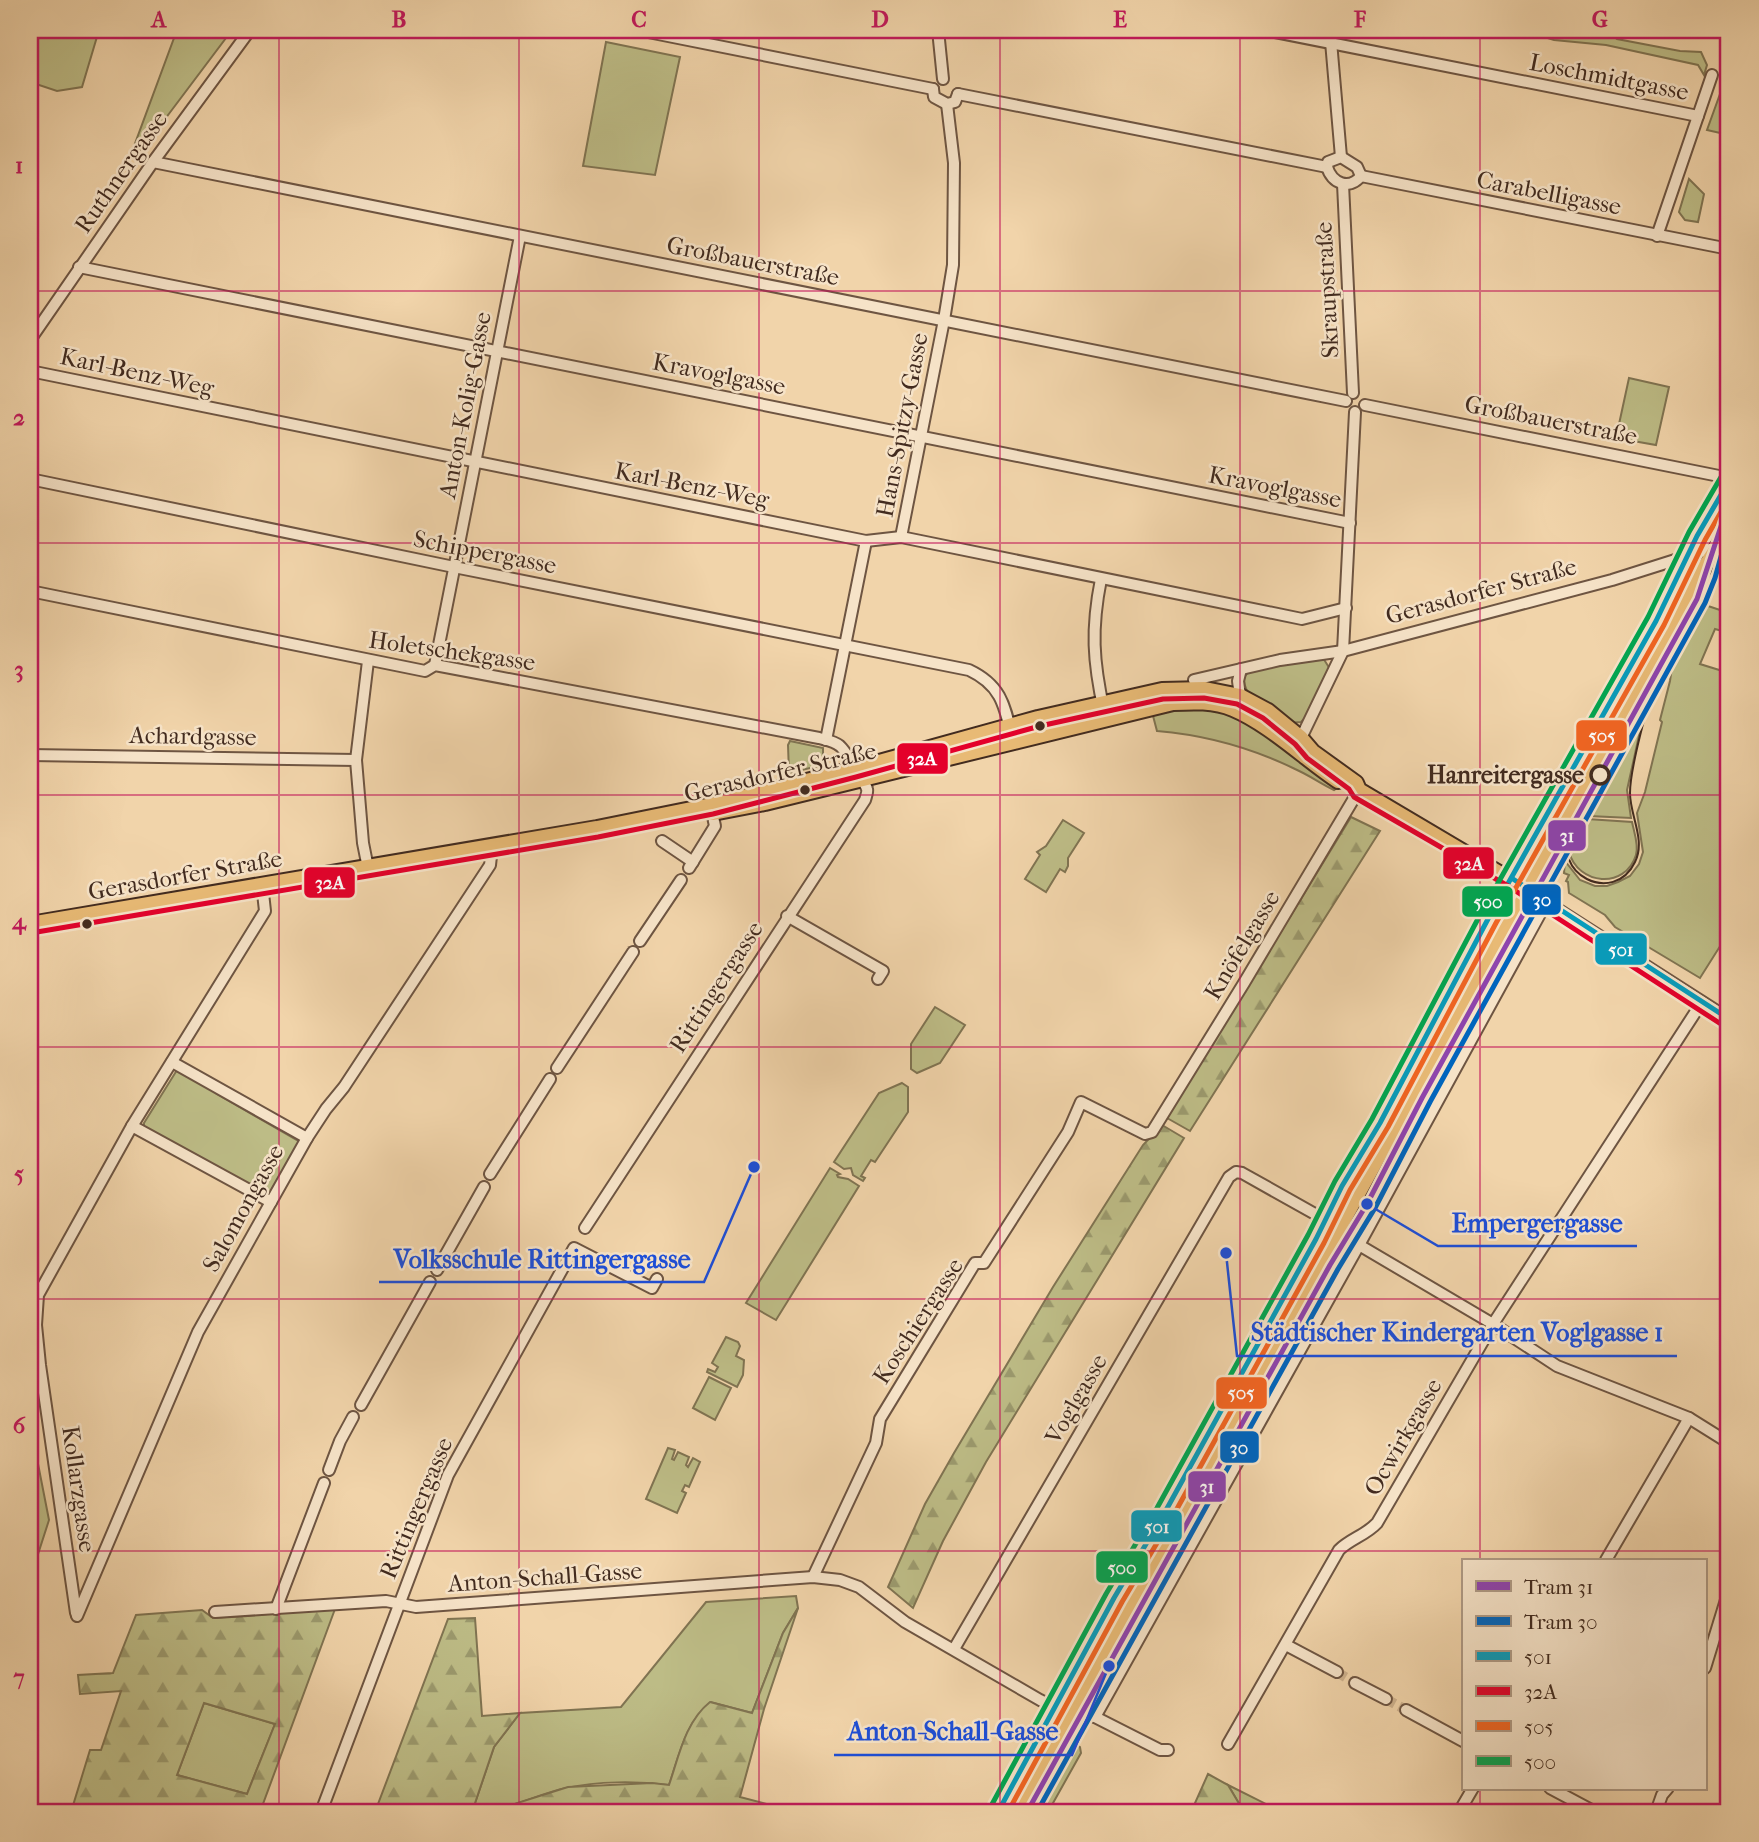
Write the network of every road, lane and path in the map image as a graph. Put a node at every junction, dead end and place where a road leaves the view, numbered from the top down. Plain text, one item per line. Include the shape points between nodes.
1 (250, 30) edge
2 (638, 30) edge
3 (938, 30) edge
4 (1265, 30) edge
5 (1329, 30) edge
6 (684, 34) edge
7 (1329, 43) junction
8 (1712, 75) dead end
9 (943, 79) junction
10 (933, 89) junction
11 (958, 94) junction
12 (947, 104) junction
13 (1698, 117) junction
14 (1341, 157) junction
15 (153, 162) junction
16 (1327, 167) junction
17 (1361, 176) junction
18 (1343, 184) junction
19 (520, 236) junction
20 (1657, 236) junction
21 (1729, 249) edge
22 (79, 267) junction
23 (944, 320) junction
24 (30, 340) edge
25 (497, 351) junction
26 (30, 371) edge
27 (1349, 397) junction
28 (1360, 409) junction
29 (922, 437) junction
30 (475, 463) junction
31 (30, 479) edge
32 (1729, 479) edge
33 (1350, 523) junction
34 (1729, 529) edge
35 (901, 537) junction
36 (866, 541) junction
37 (1724, 545) edge
38 (1688, 558) junction
39 (454, 568) junction
40 (1101, 579) junction
41 (30, 592) edge
42 (1346, 608) junction
43 (845, 645) junction
44 (1343, 650) junction
45 (368, 661) junction
46 (435, 664) junction
47 (1241, 669) junction
48 (1194, 680) dead end
49 (1237, 702) junction
50 (1104, 710) junction
51 (1009, 726) junction
52 (1301, 738) junction
53 (827, 740) junction
54 (1013, 741) junction
55 (30, 755) edge
56 (356, 760) junction
57 (858, 774) junction
58 (1359, 790) junction
59 (712, 809) junction
60 (662, 841) dead end
61 (492, 847) junction
62 (368, 868) junction
63 (1513, 879) junction
64 (681, 880) dead end
65 (262, 884) junction
66 (1526, 889) junction
67 (1546, 903) junction
68 (787, 916) junction
69 (30, 924) edge
70 (640, 942) dead end
71 (634, 952) dead end
72 (878, 979) dead end
73 (1702, 1002) junction
74 (1729, 1018) edge
75 (172, 1062) junction
76 (558, 1068) dead end
77 (550, 1079) dead end
78 (1081, 1102) joint
79 (132, 1126) junction
80 (307, 1138) junction
81 (491, 1174) dead end
82 (484, 1187) dead end
83 (271, 1202) junction
84 (1323, 1222) junction
85 (585, 1228) dead end
86 (1359, 1245) junction
87 (1325, 1254) junction
88 (437, 1270) dead end
89 (657, 1279) dead end
90 (430, 1282) dead end
91 (1493, 1324) junction
92 (360, 1405) dead end
93 (354, 1417) dead end
94 (1689, 1418) junction
95 (1729, 1443) edge
96 (329, 1469) dead end
97 (324, 1483) dead end
98 (1607, 1559) edge
99 (813, 1577) junction
100 (1729, 1590) edge
101 (398, 1603) junction
102 (276, 1609) junction
103 (215, 1612) dead end
104 (77, 1616) joint
105 (1286, 1645) junction
106 (954, 1649) junction
107 (1706, 1665) edge
108 (1337, 1672) tunnel mouth
109 (1355, 1683) tunnel mouth
110 (1386, 1699) tunnel mouth
111 (1054, 1707) junction
112 (1071, 1710) junction
113 (1405, 1710) tunnel mouth
114 (1095, 1717) junction
115 (1462, 1740) edge
116 (1228, 1744) dead end
117 (1168, 1750) dead end
118 (1472, 1790) edge
119 (1554, 1790) edge
120 (1666, 1790) edge
121 (1667, 1790) edge
122 (321, 1812) edge
123 (998, 1812) edge
124 (1016, 1812) edge
125 (1459, 1812) edge
126 (1595, 1812) edge
127 (1656, 1812) edge
128 (1664, 1812) edge

1 - 15 street, Ruthnergasse
2 - 6 street
3 - 9 street
4 - 7 street, Loschmidtgasse
5 - 7 street
6 - 10 street
7 - 13 street, Loschmidtgasse
7 - 14 street
8 - 13 street
9 - 10 street
9 - 11 street via 954,85
10 - 12 street via 934,97
11 - 12 street via 955,102
11 - 16 street
12 - 23 street, Hans-Spitzy-Gasse via 955,212
13 - 20 street
14 - 16 street
14 - 17 street via 1357,167
15 - 19 street, Großbauerstraße
15 - 22 street, Ruthnergasse
16 - 18 street
17 - 18 street
17 - 20 street, Carabelligasse
18 - 27 street, Skraupstraße
19 - 23 street, Großbauerstraße
19 - 25 street, Anton-Kolig-Gasse
20 - 21 street, Carabelligasse
22 - 24 street, Ruthnergasse
22 - 25 street, Kravoglgasse
23 - 27 street, Großbauerstraße
23 - 29 street, Hans-Spitzy-Gasse
25 - 29 street, Kravoglgasse
25 - 30 street, Anton-Kolig-Gasse
26 - 30 street, Karl-Benz-Weg
27 - 28 street via 1348,408
28 - 32 street, Großbauerstraße
28 - 33 street
29 - 33 street, Kravoglgasse
29 - 35 street, Hans-Spitzy-Gasse
30 - 36 street, Karl-Benz-Weg
30 - 39 street, Anton-Kolig-Gasse
31 - 39 street, Schippergasse
32 - 38 main road
33 - 42 street
34 - 37 main road
35 - 36 street, Karl-Benz-Weg
35 - 40 street, Karl-Benz-Weg
36 - 43 street
37 - 38 street, Gerasdorfer Straße
37 - 66 main road via 1682,603
38 - 44 street, Gerasdorfer Straße
38 - 63 main road
39 - 43 street, Schippergasse
39 - 46 street, Anton-Kolig-Gasse
40 - 42 street, Karl-Benz-Weg via 1302,619
40 - 50 street via 1093,648
41 - 45 street, Holetschekgasse
42 - 44 street
43 - 51 street, Schippergasse via 980,675 999,694
43 - 53 street
44 - 47 street, Gerasdorfer Straße
44 - 52 street
45 - 46 street, Holetschekgasse via 425,671
45 - 56 street
46 - 53 street, Holetschekgasse
47 - 48 street, Gerasdorfer Straße
47 - 49 street
49 - 50 main road, Gerasdorfer Straße via 1205,689 1162,690
49 - 52 main road, Gerasdorfer Straße via 1268,711
49 - 58 main road, Gerasdorfer Straße via 1329,775
50 - 51 main road, Gerasdorfer Straße
50 - 54 main road, Gerasdorfer Straße
51 - 54 street, Schippergasse
51 - 57 main road, Gerasdorfer Straße
52 - 58 main road
53 - 57 street via 845,750
54 - 57 main road, Gerasdorfer Straße
55 - 56 street, Achardgasse
56 - 62 street
57 - 59 main road, Gerasdorfer Straße
57 - 68 street, Rittingergasse via 868,790 865,800
58 - 63 main road
58 - 78 street, Knöfelgasse via 1152,1132 1145,1134
59 - 60 street via 715,826 691,865
59 - 61 main road, Gerasdorfer Straße
61 - 62 main road, Gerasdorfer Straße
61 - 80 street, Salomongasse via 490,865
62 - 65 main road, Gerasdorfer Straße
63 - 66 main road
63 - 84 main road
64 - 70 street
65 - 69 main road, Gerasdorfer Straße
65 - 75 street, Kollarzgasse via 265,911
66 - 67 street
66 - 87 main road
67 - 73 street
67 - 86 street
68 - 72 street via 883,971
68 - 85 street, Rittingergasse
71 - 76 street
73 - 74 street
73 - 91 street, Ocwirkgasse
75 - 79 street, Kollarzgasse
75 - 80 street
77 - 81 street
78 - 99 street, Koschiergasse via 1068,1132 984,1263 975,1263 880,1419 876,1443
79 - 83 street
79 - 104 street, Kollarzgasse via 38,1295 40,1364
80 - 83 street, Salomongasse
82 - 88 street
83 - 104 street, Salomongasse via 198,1332
84 - 87 street
84 - 106 street, Voglgasse via 1242,1173 1230,1177
84 - 111 main road
86 - 91 street
86 - 114 street
87 - 112 main road
89 - 101 street, Rittingergasse via 652,1288 574,1248 448,1475
90 - 92 street
91 - 94 street via 1557,1366
91 - 105 street, Ocwirkgasse via 1377,1523 1339,1550
93 - 96 street
94 - 95 street
94 - 98 street
97 - 102 street
99 - 101 street, Anton-Schall-Gasse via 416,1607
99 - 106 street, Anton-Schall-Gasse via 859,1587 905,1622
100 - 107 street
101 - 102 street, Anton-Schall-Gasse
101 - 122 street, Rittingergasse
102 - 103 street, Anton-Schall-Gasse
105 - 108 street
105 - 116 street, Ocwirkgasse
106 - 111 street, Anton-Schall-Gasse
109 - 110 street
111 - 112 street
111 - 123 main road
112 - 114 street
112 - 124 main road
113 - 115 street
114 - 117 street
118 - 125 street
119 - 126 street
120 - 127 street
121 - 128 street

